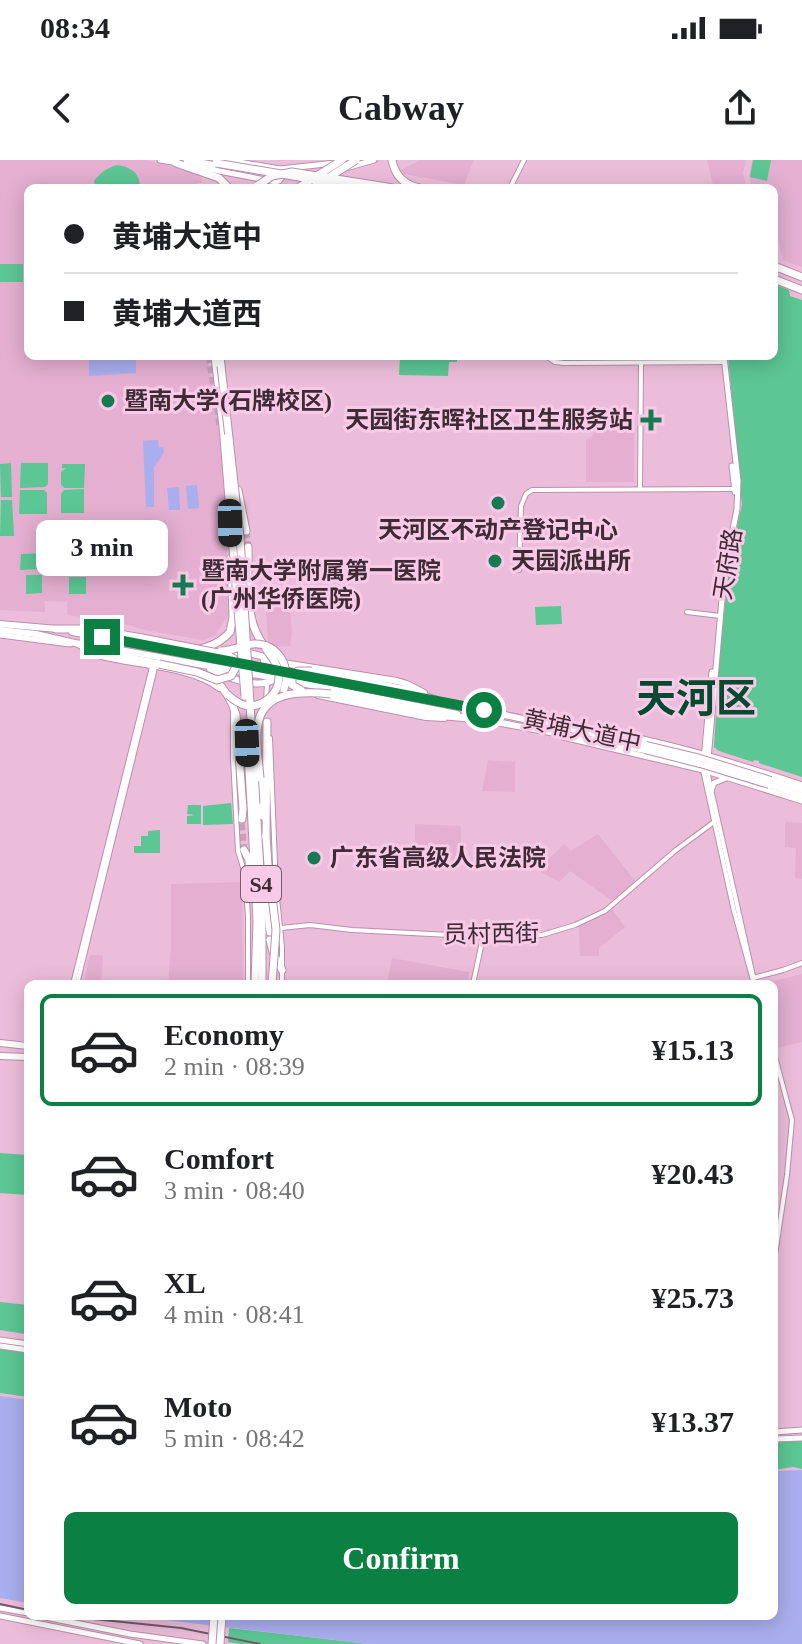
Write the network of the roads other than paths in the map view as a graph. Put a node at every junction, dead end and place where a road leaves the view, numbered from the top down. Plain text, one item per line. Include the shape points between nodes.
1 (160, 160) edge
2 (187, 160) edge
3 (204, 160) edge
4 (227, 160) edge
5 (342, 160) edge
6 (356, 160) edge
7 (374, 160) edge
8 (392, 160) edge
9 (524, 160) edge
10 (176, 163) junction
11 (215, 164) junction
12 (272, 168) junction
13 (280, 169) junction
14 (282, 177) junction
15 (268, 180) junction
16 (225, 184) edge
17 (259, 184) edge
18 (304, 184) edge
19 (318, 184) edge
20 (322, 184) edge
21 (339, 184) edge
22 (368, 184) edge
23 (408, 184) edge
24 (512, 184) edge
25 (778, 268) edge
26 (802, 277) edge
27 (778, 281) edge
28 (802, 290) edge
29 (218, 360) edge
30 (219, 360) edge
31 (552, 360) edge
32 (702, 360) edge
33 (723, 360) edge
34 (641, 363) junction
35 (228, 427) junction
36 (640, 489) junction
37 (736, 489) junction
38 (230, 523) junction
39 (246, 531) tunnel mouth
40 (248, 547) tunnel mouth
41 (519, 570) dead end
42 (687, 612) dead end
43 (718, 616) junction
44 (0, 622) edge
45 (56, 629) junction
46 (0, 633) edge
47 (79, 644) junction
48 (203, 650) junction
49 (181, 652) junction
50 (265, 658) junction
51 (217, 659) junction
52 (203, 665) junction
53 (155, 666) junction
54 (312, 671) junction
55 (217, 676) junction
56 (277, 678) junction
57 (203, 679) junction
58 (302, 683) junction
59 (267, 684) junction
60 (331, 694) junction
61 (228, 695) junction
62 (436, 700) junction
63 (273, 701) junction
64 (455, 717) junction
65 (480, 719) junction
66 (538, 721) junction
67 (267, 722) junction
68 (550, 733) junction
69 (645, 747) junction
70 (679, 747) junction
71 (706, 754) junction
72 (675, 763) junction
73 (742, 765) junction
74 (705, 771) junction
75 (728, 778) junction
76 (737, 781) junction
77 (711, 791) junction
78 (802, 793) edge
79 (253, 804) junction
80 (242, 819) tunnel mouth
81 (714, 822) junction
82 (266, 837) junction
83 (244, 850) tunnel mouth
84 (281, 928) junction
85 (483, 937) junction
86 (259, 963) junction
87 (802, 963) edge
88 (282, 970) junction
89 (76, 980) edge
90 (248, 980) edge
91 (256, 980) edge
92 (261, 980) edge
93 (272, 980) edge
94 (282, 980) edge
95 (474, 980) edge
96 (753, 980) edge
97 (753, 980) edge
98 (756, 980) edge
99 (0, 1043) edge
100 (24, 1046) edge
101 (0, 1056) edge
102 (24, 1057) edge
103 (778, 1068) edge
104 (778, 1235) edge
105 (24, 1338) edge
106 (3, 1340) edge
107 (0, 1346) edge
108 (24, 1346) edge
109 (24, 1347) edge
110 (802, 1430) edge
111 (778, 1432) edge
112 (802, 1438) edge
113 (778, 1439) edge
114 (0, 1608) edge
115 (24, 1612) edge
116 (0, 1616) edge
117 (60, 1620) edge
118 (214, 1620) edge
119 (222, 1620) edge
120 (140, 1644) edge
121 (203, 1644) edge
122 (212, 1644) edge
123 (220, 1644) edge

1 - 10 main road
2 - 11 highway
3 - 11 highway
4 - 12 main road
5 - 18 highway, bridge
6 - 13 main road
6 - 19 highway, bridge
7 - 14 main road
8 - 23 highway
9 - 24 street
10 - 15 main road
10 - 16 highway
11 - 20 highway, bridge
11 - 21 highway, bridge
12 - 13 main road
12 - 15 main road via 274,175
13 - 14 main road
14 - 15 main road via 278,182
17 - 22 highway, bridge via 292,172
25 - 26 highway
27 - 28 highway
29 - 38 highway, S4, bridge
30 - 35 highway, S4, bridge
31 - 34 street
32 - 34 street
33 - 37 main road, 天府路
34 - 36 street
35 - 39 highway, bridge
35 - 79 highway, S4, bridge via 241,550
36 - 37 street
36 - 41 street via 526,494
37 - 43 main road, 天府路
38 - 49 highway, bridge via 230,632 217,644
38 - 79 highway, S4, bridge
40 - 50 highway via 251,619
42 - 43 street
43 - 71 main road, 天府路
44 - 45 main road
45 - 48 highway, bridge via 90,629
45 - 49 main road
46 - 47 main road, 黄埔大道中
47 - 52 main road, 黄埔大道中
47 - 53 highway
48 - 55 highway, bridge via 230,656 236,663 230,678
48 - 63 highway, bridge via 259,644 274,650 284,662 287,679
49 - 51 main road
50 - 51 main road
50 - 51 main road via 243,652
50 - 54 highway, bridge
50 - 61 highway, bridge via 275,662 279,673 273,694 251,706
50 - 62 main road, 黄埔大道中
50 - 62 main road via 407,684
52 - 55 main road
52 - 56 main road, 黄埔大道中
53 - 55 highway, bridge
53 - 57 street
53 - 89 street
54 - 60 highway, bridge via 295,673 292,685
54 - 62 highway
55 - 57 main road
55 - 59 main road
55 - 61 highway, bridge
56 - 58 main road, 黄埔大道中
56 - 59 main road
57 - 90 street via 220,689 233,713
58 - 64 main road via 318,696 431,718
58 - 65 main road, 黄埔大道中
59 - 67 street
60 - 63 highway, bridge via 297,692
60 - 64 highway
61 - 80 highway via 236,718
62 - 66 main road, 黄埔大道中
63 - 82 highway, bridge via 257,728
64 - 65 highway
65 - 68 main road, 黄埔大道中
66 - 69 main road, 黄埔大道中
66 - 70 main road
67 - 82 highway
67 - 84 street
68 - 69 main road, 黄埔大道中
68 - 72 main road
69 - 78 main road, 黄埔大道中, bridge
70 - 71 main road
70 - 72 main road via 684,757
71 - 73 main road
71 - 74 main road, 天府路
72 - 74 main road
73 - 76 main road via 734,771
73 - 78 main road
74 - 75 main road
74 - 77 street
74 - 81 street
75 - 76 main road
75 - 77 main road via 714,783
76 - 78 main road
77 - 96 street
79 - 86 highway, S4 via 262,904
79 - 88 highway via 261,829 270,936
81 - 85 street, 员村西街 via 599,915 542,935
81 - 97 street
82 - 93 highway, bridge via 276,930
83 - 86 highway
84 - 85 street, 员村西街 via 310,925
84 - 88 street
85 - 95 street
86 - 91 highway, S4
86 - 92 highway, S4
87 - 98 street
88 - 94 street
99 - 100 main road
101 - 102 main road
103 - 104 street via 792,1120
105 - 106 main road
106 - 108 main road
107 - 109 main road
110 - 111 main road
112 - 113 main road
114 - 115 main road
116 - 120 main road
117 - 121 main road
118 - 122 highway, bridge
119 - 123 highway, bridge

